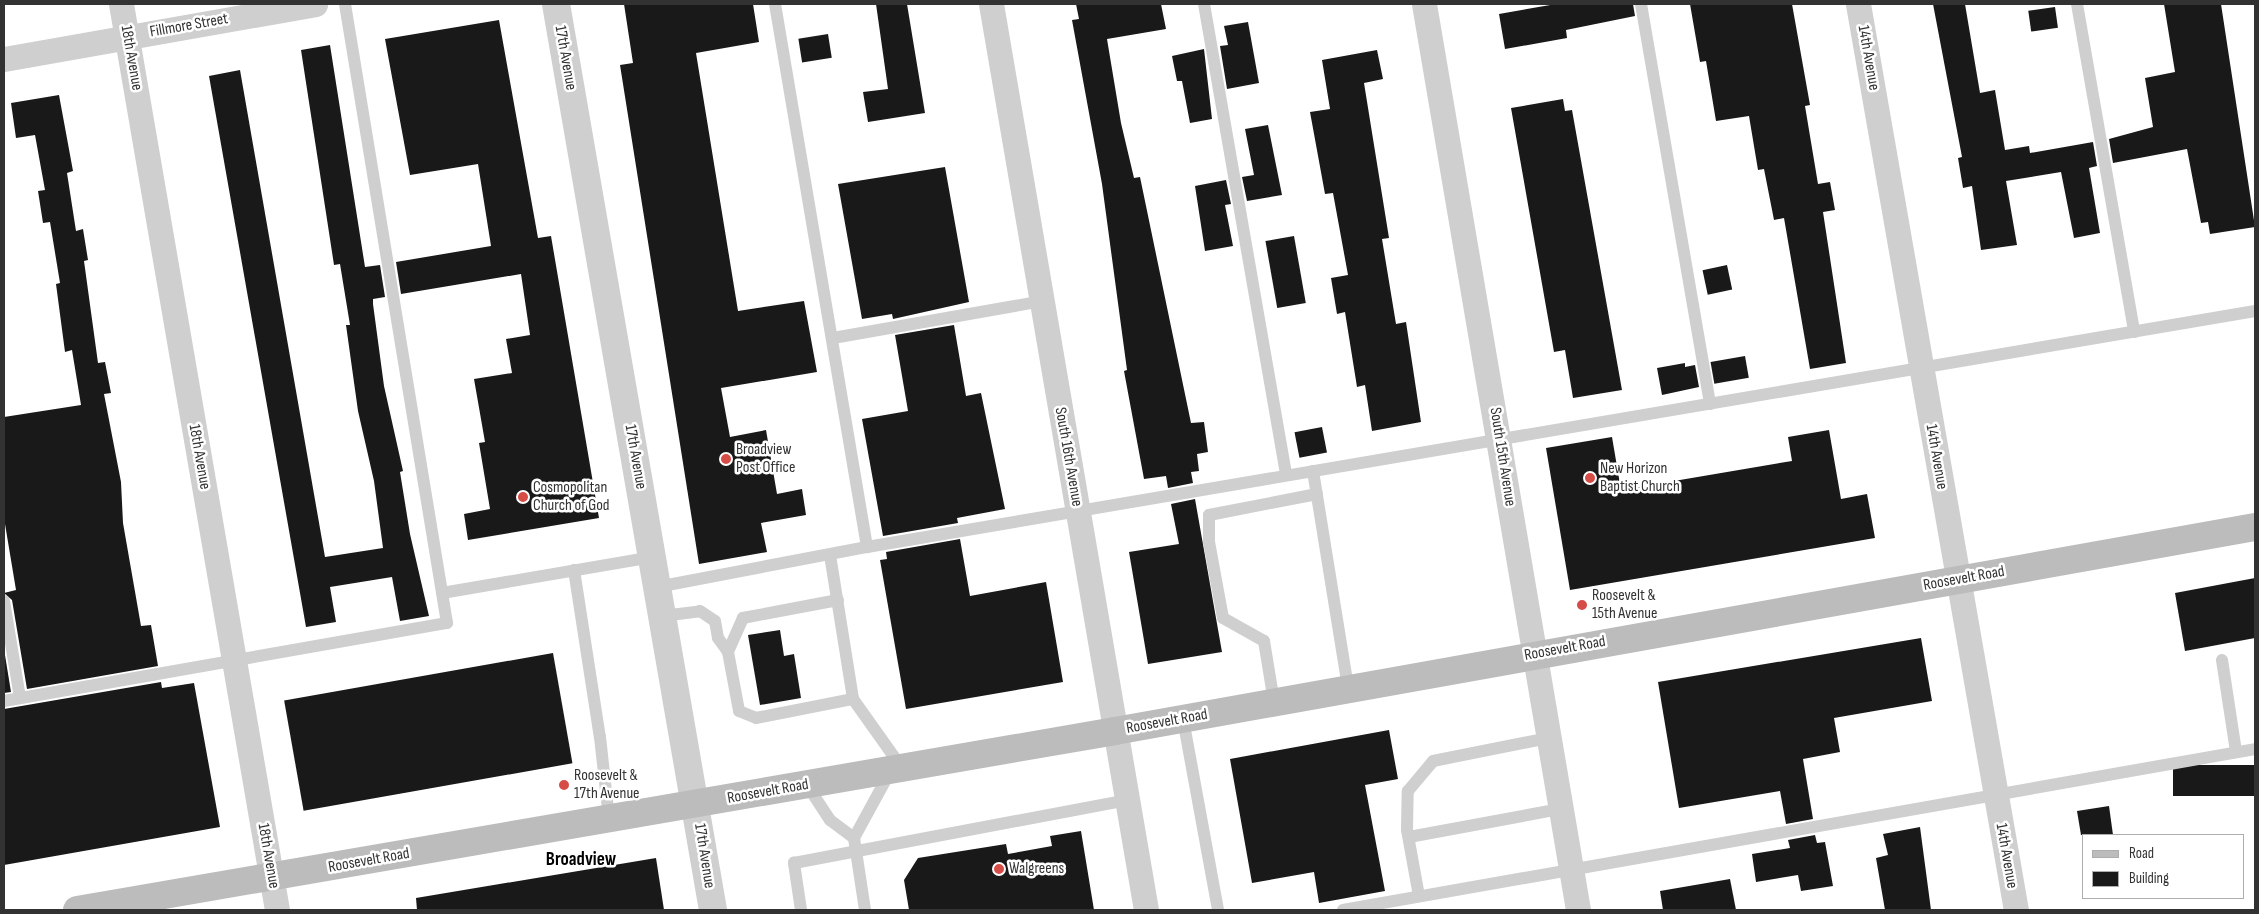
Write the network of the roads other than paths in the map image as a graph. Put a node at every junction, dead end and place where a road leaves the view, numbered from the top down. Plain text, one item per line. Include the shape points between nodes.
1 (121, 4) edge
2 (315, 4) edge
3 (345, 4) edge
4 (556, 4) edge
5 (775, 4) edge
6 (991, 4) edge
7 (1204, 4) edge
8 (1424, 4) edge
9 (1641, 4) edge
10 (1858, 4) edge
11 (2078, 4) edge
12 (127, 37) junction
13 (4, 59) edge
14 (1042, 302) junction
15 (2255, 311) edge
16 (2134, 332) junction
17 (833, 338) junction
18 (1920, 368) junction
19 (1710, 404) junction
20 (1499, 439) junction
21 (1313, 471) junction
22 (1286, 475) junction
23 (1317, 494) junction
24 (1077, 511) junction
25 (2255, 527) edge
26 (867, 547) junction
27 (830, 555) junction
28 (652, 557) junction
29 (574, 570) junction
30 (1958, 580) junction
31 (657, 587) junction
32 (442, 593) junction
33 (838, 600) junction
34 (4, 601) edge
35 (662, 616) junction
36 (728, 652) junction
37 (1534, 655) junction
38 (2222, 660) dead end
39 (234, 661) junction
40 (1348, 688) junction
41 (20, 698) junction
42 (853, 699) junction
43 (4, 701) edge
44 (1274, 702) junction
45 (1183, 719) junction
46 (1115, 731) junction
47 (1548, 738) junction
48 (2255, 749) edge
49 (2236, 752) junction
50 (896, 769) junction
51 (807, 785) junction
52 (1996, 795) junction
53 (1127, 800) junction
54 (695, 804) junction
55 (1560, 808) junction
56 (609, 819) junction
57 (1408, 837) junction
58 (855, 844) junction
59 (1571, 868) junction
60 (271, 878) junction
61 (1419, 896) junction
62 (78, 910) edge
63 (277, 910) edge
64 (713, 910) edge
65 (801, 910) edge
66 (866, 910) edge
67 (1146, 910) edge
68 (1218, 910) edge
69 (1343, 910) edge
70 (1578, 910) edge
71 (2016, 910) edge

1 - 12 street, 18th Avenue
2 - 12 street, Fillmore Street
3 - 32 lane
4 - 28 street, 17th Avenue
5 - 17 lane
6 - 14 street, South 16th Avenue
7 - 22 lane
8 - 20 street, South 15th Avenue
9 - 19 lane
10 - 18 street, 14th Avenue
11 - 16 lane
12 - 13 street, Fillmore Street
12 - 39 street, 18th Avenue
14 - 17 lane
14 - 24 street, South 16th Avenue
15 - 16 lane
16 - 18 lane
17 - 26 lane
18 - 19 lane
18 - 30 street, 14th Avenue
19 - 20 lane
20 - 21 lane
20 - 37 street, South 15th Avenue
21 - 22 lane
21 - 23 lane
22 - 24 lane
23 - 40 lane
23 - 44 lane via 1209,516 1209,542 1223,618 1264,642
24 - 26 lane
24 - 46 street, South 16th Avenue
25 - 30 main road, Roosevelt Road
26 - 27 lane
27 - 31 lane
27 - 33 lane
28 - 29 lane
28 - 31 street, 17th Avenue
29 - 32 lane
29 - 56 lane via 600,737
30 - 37 main road, Roosevelt Road
30 - 52 street, 14th Avenue
31 - 35 street, 17th Avenue
32 - 39 lane via 447,624
33 - 36 lane via 743,618
33 - 42 lane
34 - 41 lane
35 - 36 lane via 700,611 715,621 718,638
35 - 54 street, 17th Avenue
36 - 42 lane via 739,711 756,718
37 - 40 main road, Roosevelt Road
37 - 47 street, South 15th Avenue
38 - 49 lane
39 - 41 lane
39 - 60 street, 18th Avenue
40 - 44 main road, Roosevelt Road
41 - 43 lane
42 - 50 lane
44 - 45 main road, Roosevelt Road
45 - 46 main road, Roosevelt Road
45 - 68 lane
46 - 50 main road, Roosevelt Road
46 - 53 street, South 16th Avenue
47 - 55 street, South 15th Avenue
47 - 57 lane via 1433,761 1408,791
48 - 49 lane
49 - 52 lane
50 - 51 main road, Roosevelt Road
50 - 58 lane
51 - 54 main road, Roosevelt Road
51 - 58 lane via 830,820
52 - 59 lane
52 - 71 street, 14th Avenue
53 - 58 lane
53 - 67 street, South 16th Avenue
54 - 56 main road, Roosevelt Road
54 - 64 street, 17th Avenue
55 - 57 lane
55 - 59 street, South 15th Avenue
56 - 60 main road, Roosevelt Road
57 - 61 lane
58 - 65 lane via 794,863
58 - 66 lane
59 - 61 lane
59 - 70 street, South 15th Avenue
60 - 62 main road, Roosevelt Road
60 - 63 street, 18th Avenue
61 - 69 lane

